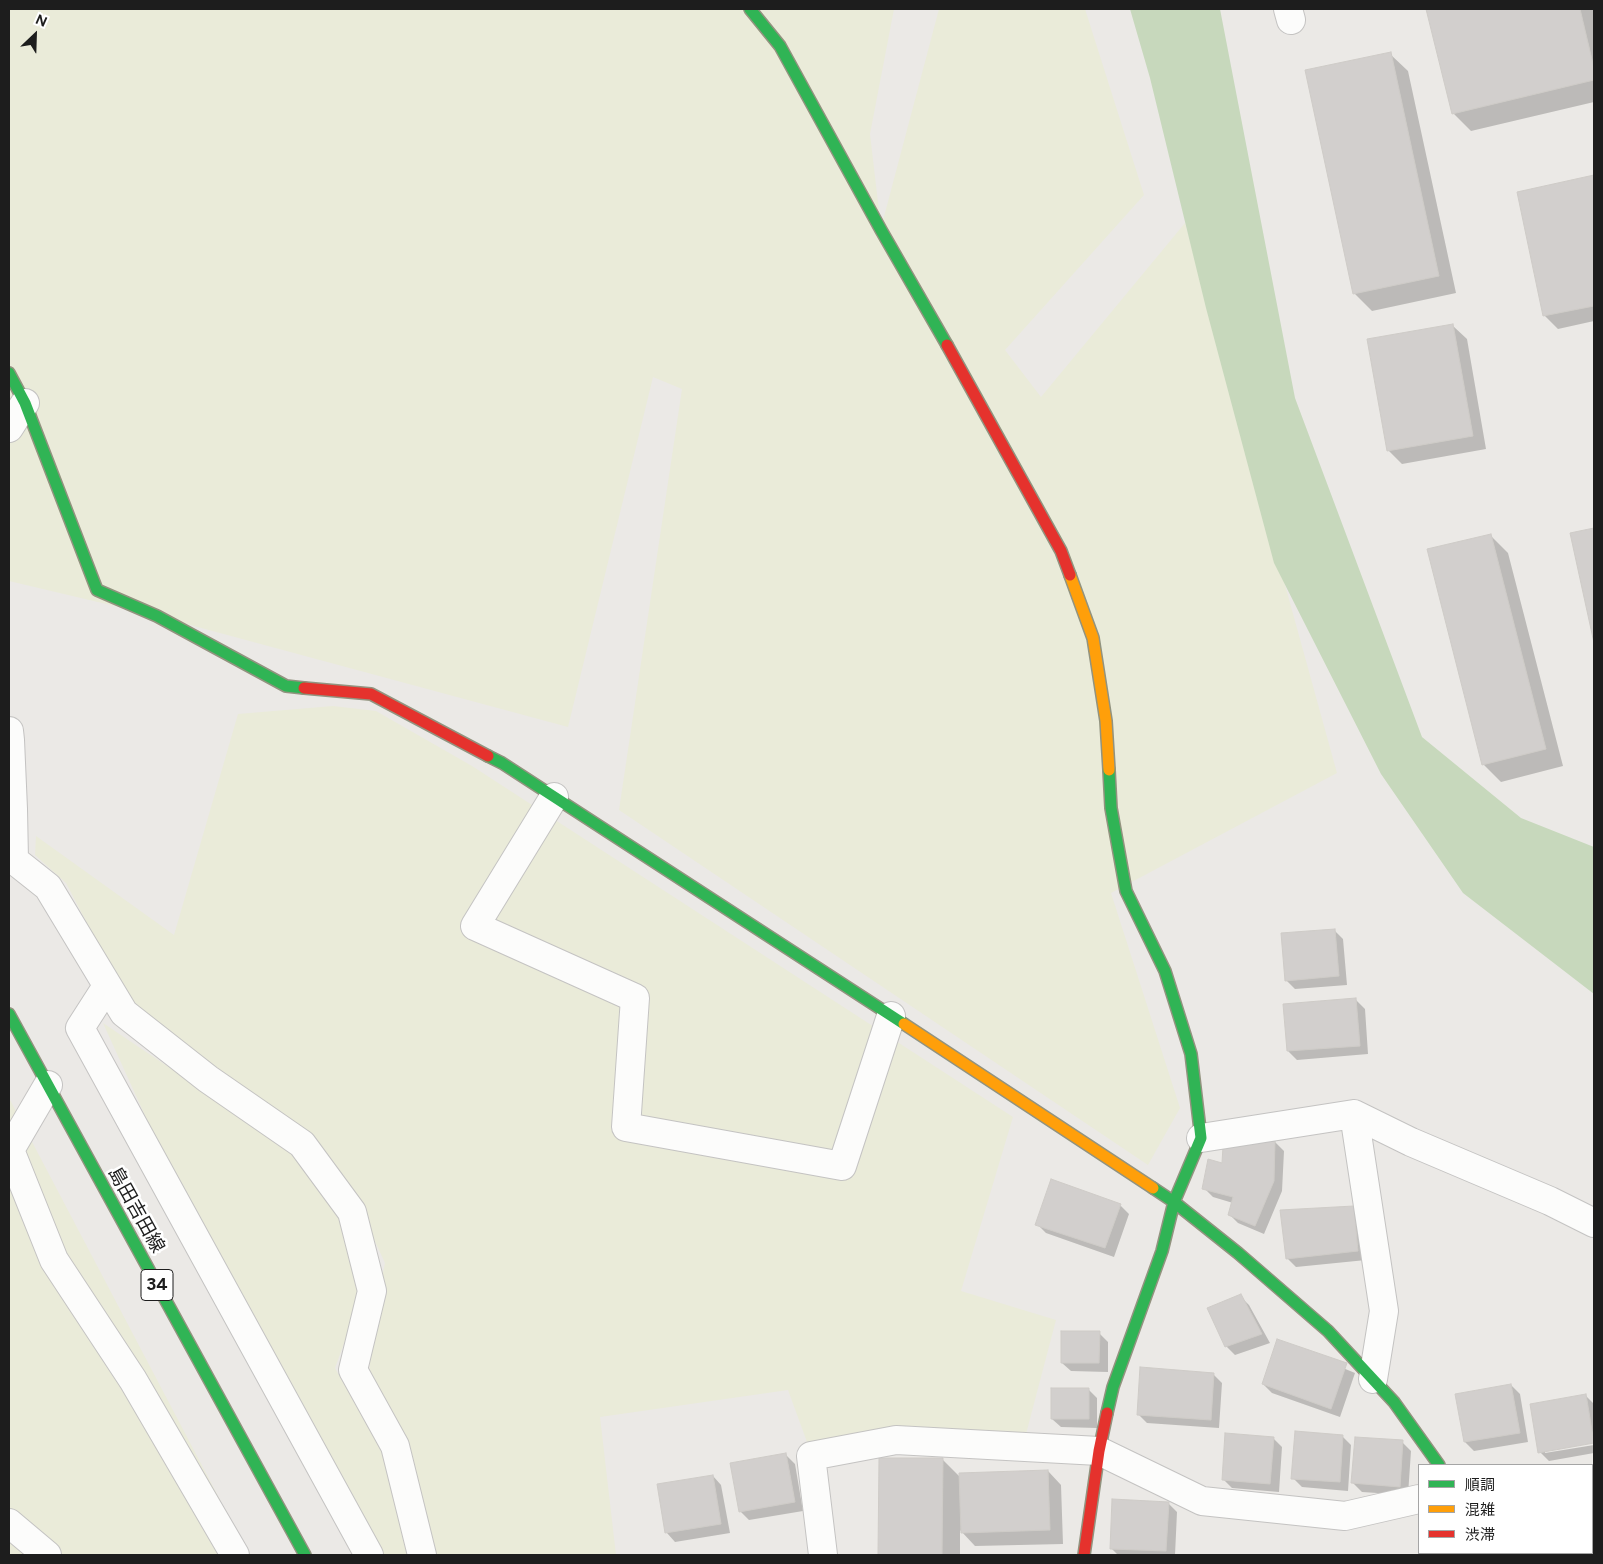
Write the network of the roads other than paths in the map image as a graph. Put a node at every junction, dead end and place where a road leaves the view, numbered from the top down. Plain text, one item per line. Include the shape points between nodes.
1 (750, 9) edge
2 (9, 372) edge
3 (24, 403) junction
4 (9, 428) edge
5 (9, 730) edge
6 (554, 798) junction
7 (12, 861) edge
8 (107, 986) junction
9 (9, 1014) edge
10 (891, 1016) junction
11 (48, 1085) junction
12 (1354, 1114) junction
13 (1201, 1138) junction
14 (1174, 1202) junction
15 (1594, 1223) edge
16 (1373, 1379) junction
17 (1099, 1451) junction
18 (1438, 1464) edge
19 (1418, 1498) edge
20 (9, 1523) edge
21 (47, 1555) edge
22 (235, 1555) edge
23 (305, 1555) edge
24 (369, 1555) edge
25 (422, 1555) edge
26 (823, 1555) edge
27 (1084, 1555) edge

1 - 13 street via 780,46 1061,550 1092,638 1106,721 1111,808 1126,891 1165,971 1191,1054
2 - 3 street
3 - 4 street
3 - 6 street via 96,590 157,616 286,686 371,694 502,763
5 - 7 street
6 - 10 street
6 - 10 street via 476,926 635,998 626,1127 842,1166
7 - 8 street via 48,887
8 - 24 street via 80,1028
8 - 25 street via 124,1013 208,1079 302,1144 352,1212 372,1291 353,1370 395,1446
9 - 11 street, 島田吉田線 / 34
10 - 14 street
11 - 22 street via 10,1150 54,1260 133,1380
11 - 23 street, 島田吉田線 / 34
12 - 13 street
12 - 15 street
12 - 16 street via 1384,1311
13 - 14 street
14 - 16 street via 1328,1331
14 - 17 street via 1162,1251 1113,1387
16 - 18 street via 1394,1402
17 - 19 street via 1202,1501 1345,1516
17 - 26 street via 896,1440 810,1456
17 - 27 street
20 - 21 street

